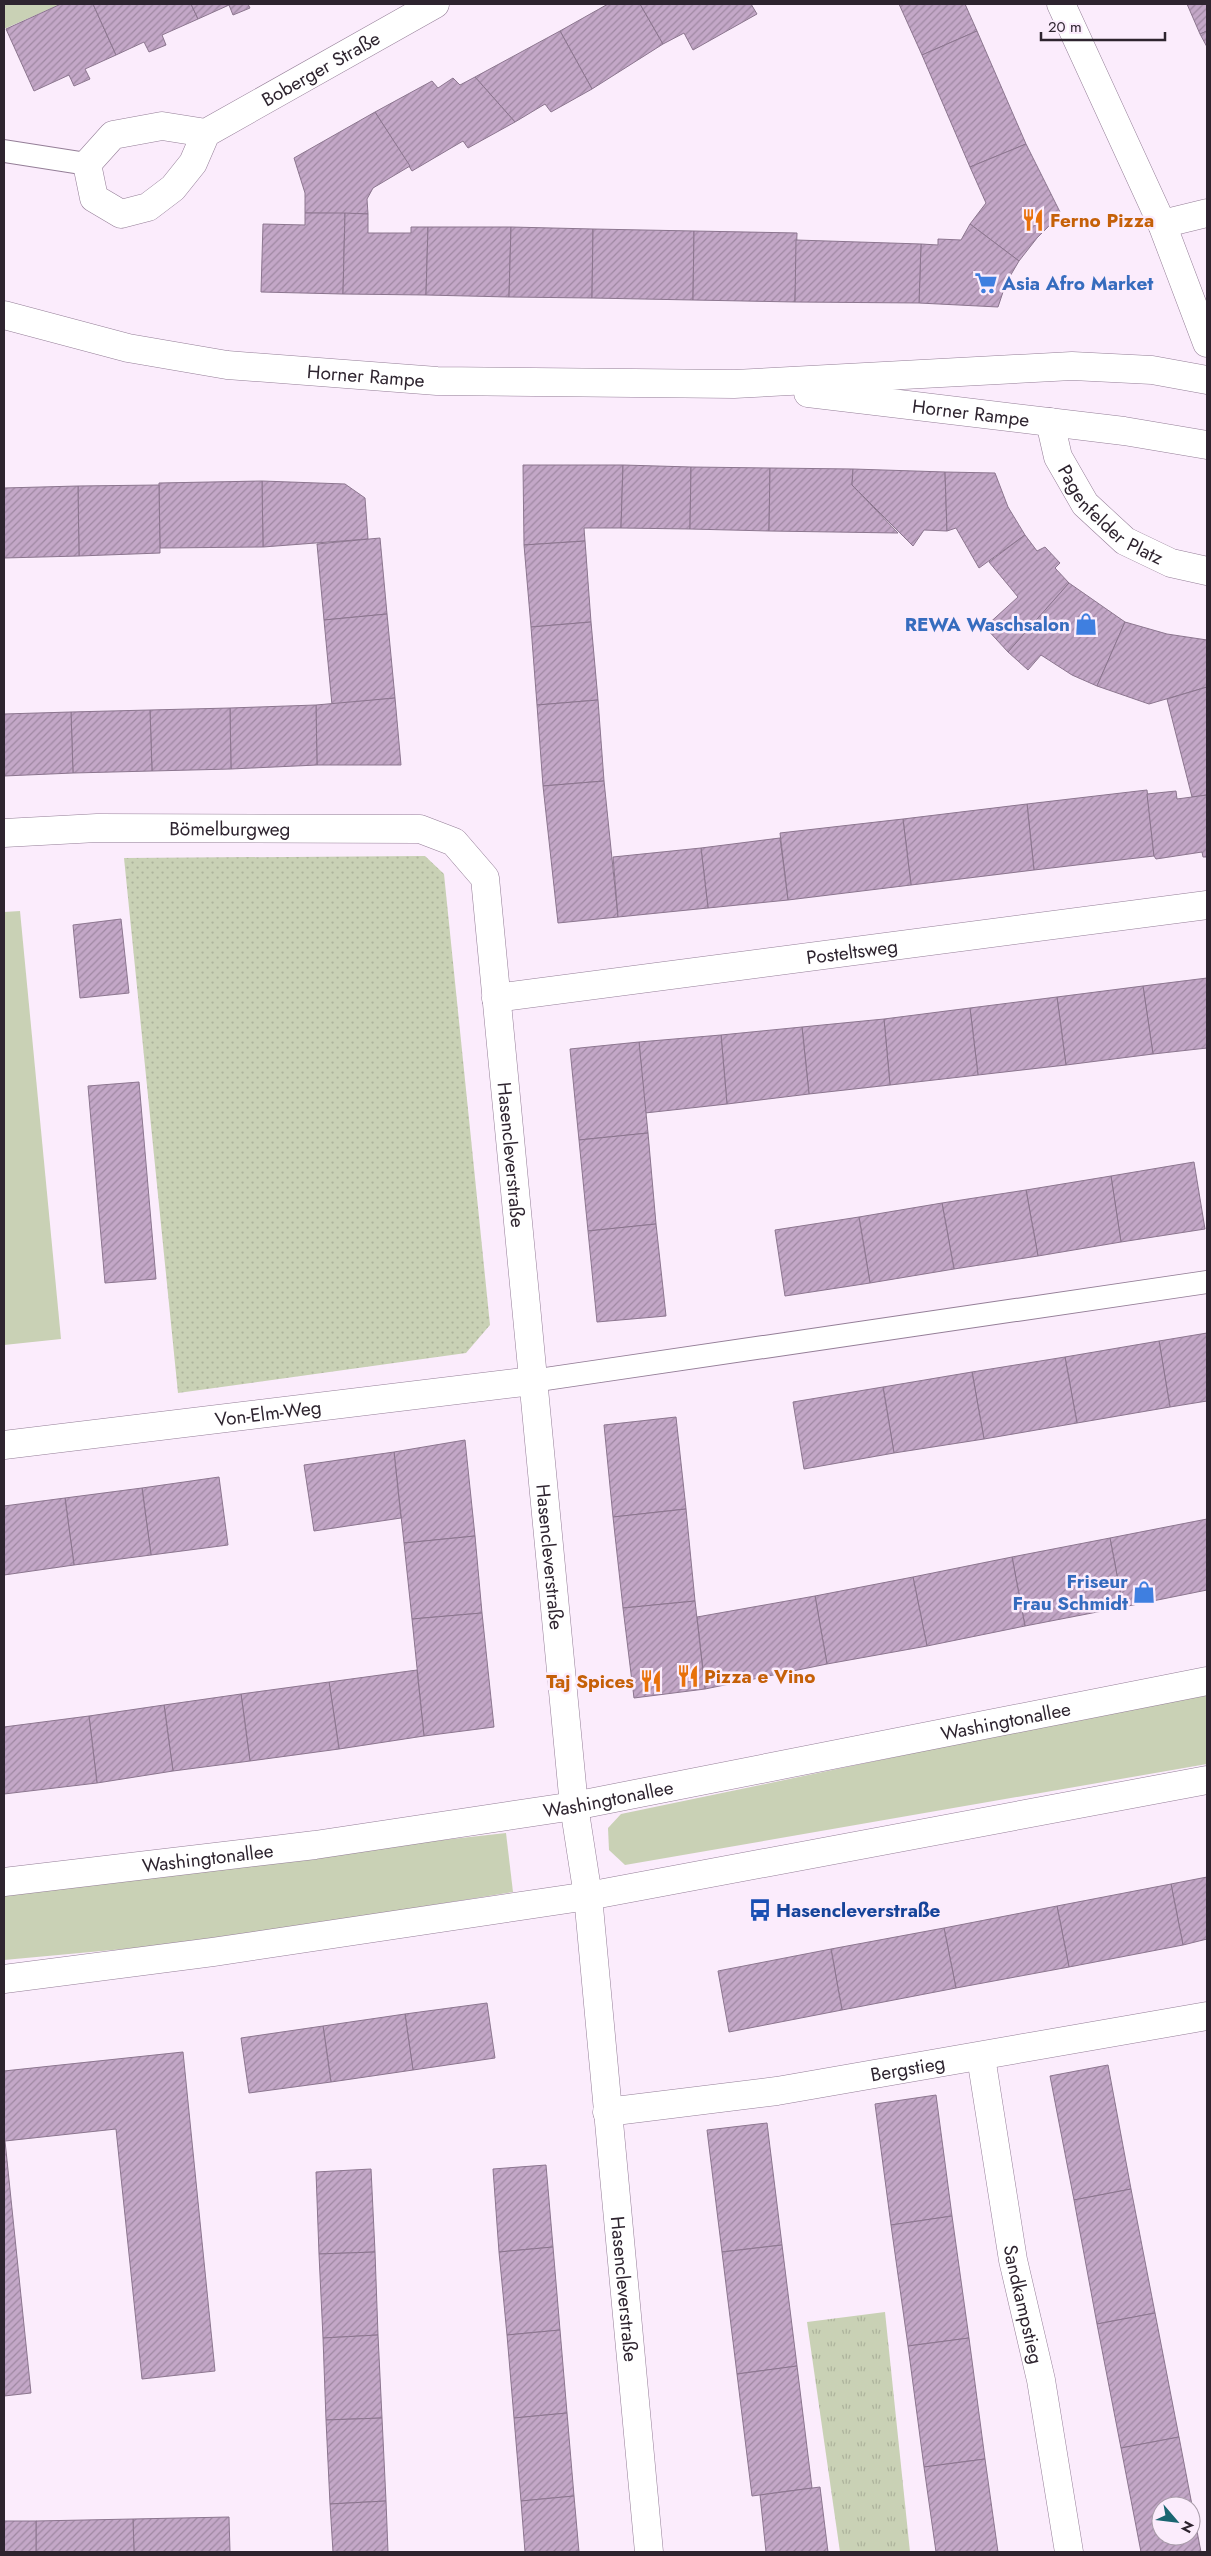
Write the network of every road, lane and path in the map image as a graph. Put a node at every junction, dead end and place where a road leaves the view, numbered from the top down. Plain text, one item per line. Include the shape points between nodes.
1 (436, 4) edge
2 (1061, 4) edge
3 (206, 133) junction
4 (4, 151) edge
5 (87, 164) junction
6 (1207, 213) edge
7 (1162, 224) junction
8 (4, 315) edge
9 (1207, 344) edge
10 (1207, 380) edge
11 (734, 384) junction
12 (1050, 422) junction
13 (1207, 445) edge
14 (1207, 571) edge
15 (4, 833) edge
16 (454, 842) joint
17 (1207, 905) edge
18 (496, 998) junction
19 (1207, 1282) edge
20 (532, 1381) junction
21 (4, 1445) edge
22 (1207, 1681) edge
23 (1207, 1780) edge
24 (574, 1806) junction
25 (4, 1882) edge
26 (588, 1896) junction
27 (4, 1980) edge
28 (1207, 2016) edge
29 (981, 2057) junction
30 (607, 2112) junction
31 (649, 2552) edge
32 (1069, 2552) edge

1 - 3 street, Boberger Straße
2 - 7 street
3 - 5 street via 162,126 113,135
3 - 5 street via 194,163 173,188 148,207 121,214 94,198
4 - 5 lane
6 - 7 street
7 - 9 street
8 - 11 street, Horner Rampe via 128,348 227,365 437,381
10 - 11 street, Horner Rampe via 1152,370 1072,366
11 - 12 street, Horner Rampe
12 - 13 street, Horner Rampe via 1124,430
12 - 14 street, Pagenfelder Platz via 1058,457 1085,504 1125,541 1170,563
15 - 16 street, Bömelburgweg via 97,828 420,829
16 - 18 street, Hasencleverstraße via 485,878
17 - 18 street, Posteltsweg
18 - 20 street, Hasencleverstraße
19 - 20 lane
20 - 21 street, Von-Elm-Weg
20 - 24 street, Hasencleverstraße
22 - 24 street, Washingtonallee
23 - 26 street
24 - 25 street, Washingtonallee via 315,1845
24 - 26 street, Hasencleverstraße
26 - 27 street
26 - 30 street, Hasencleverstraße
28 - 29 street, Bergstieg
29 - 30 street, Bergstieg via 777,2091
29 - 32 street, Sandkampstieg via 1013,2260 1041,2380
30 - 31 street, Hasencleverstraße

